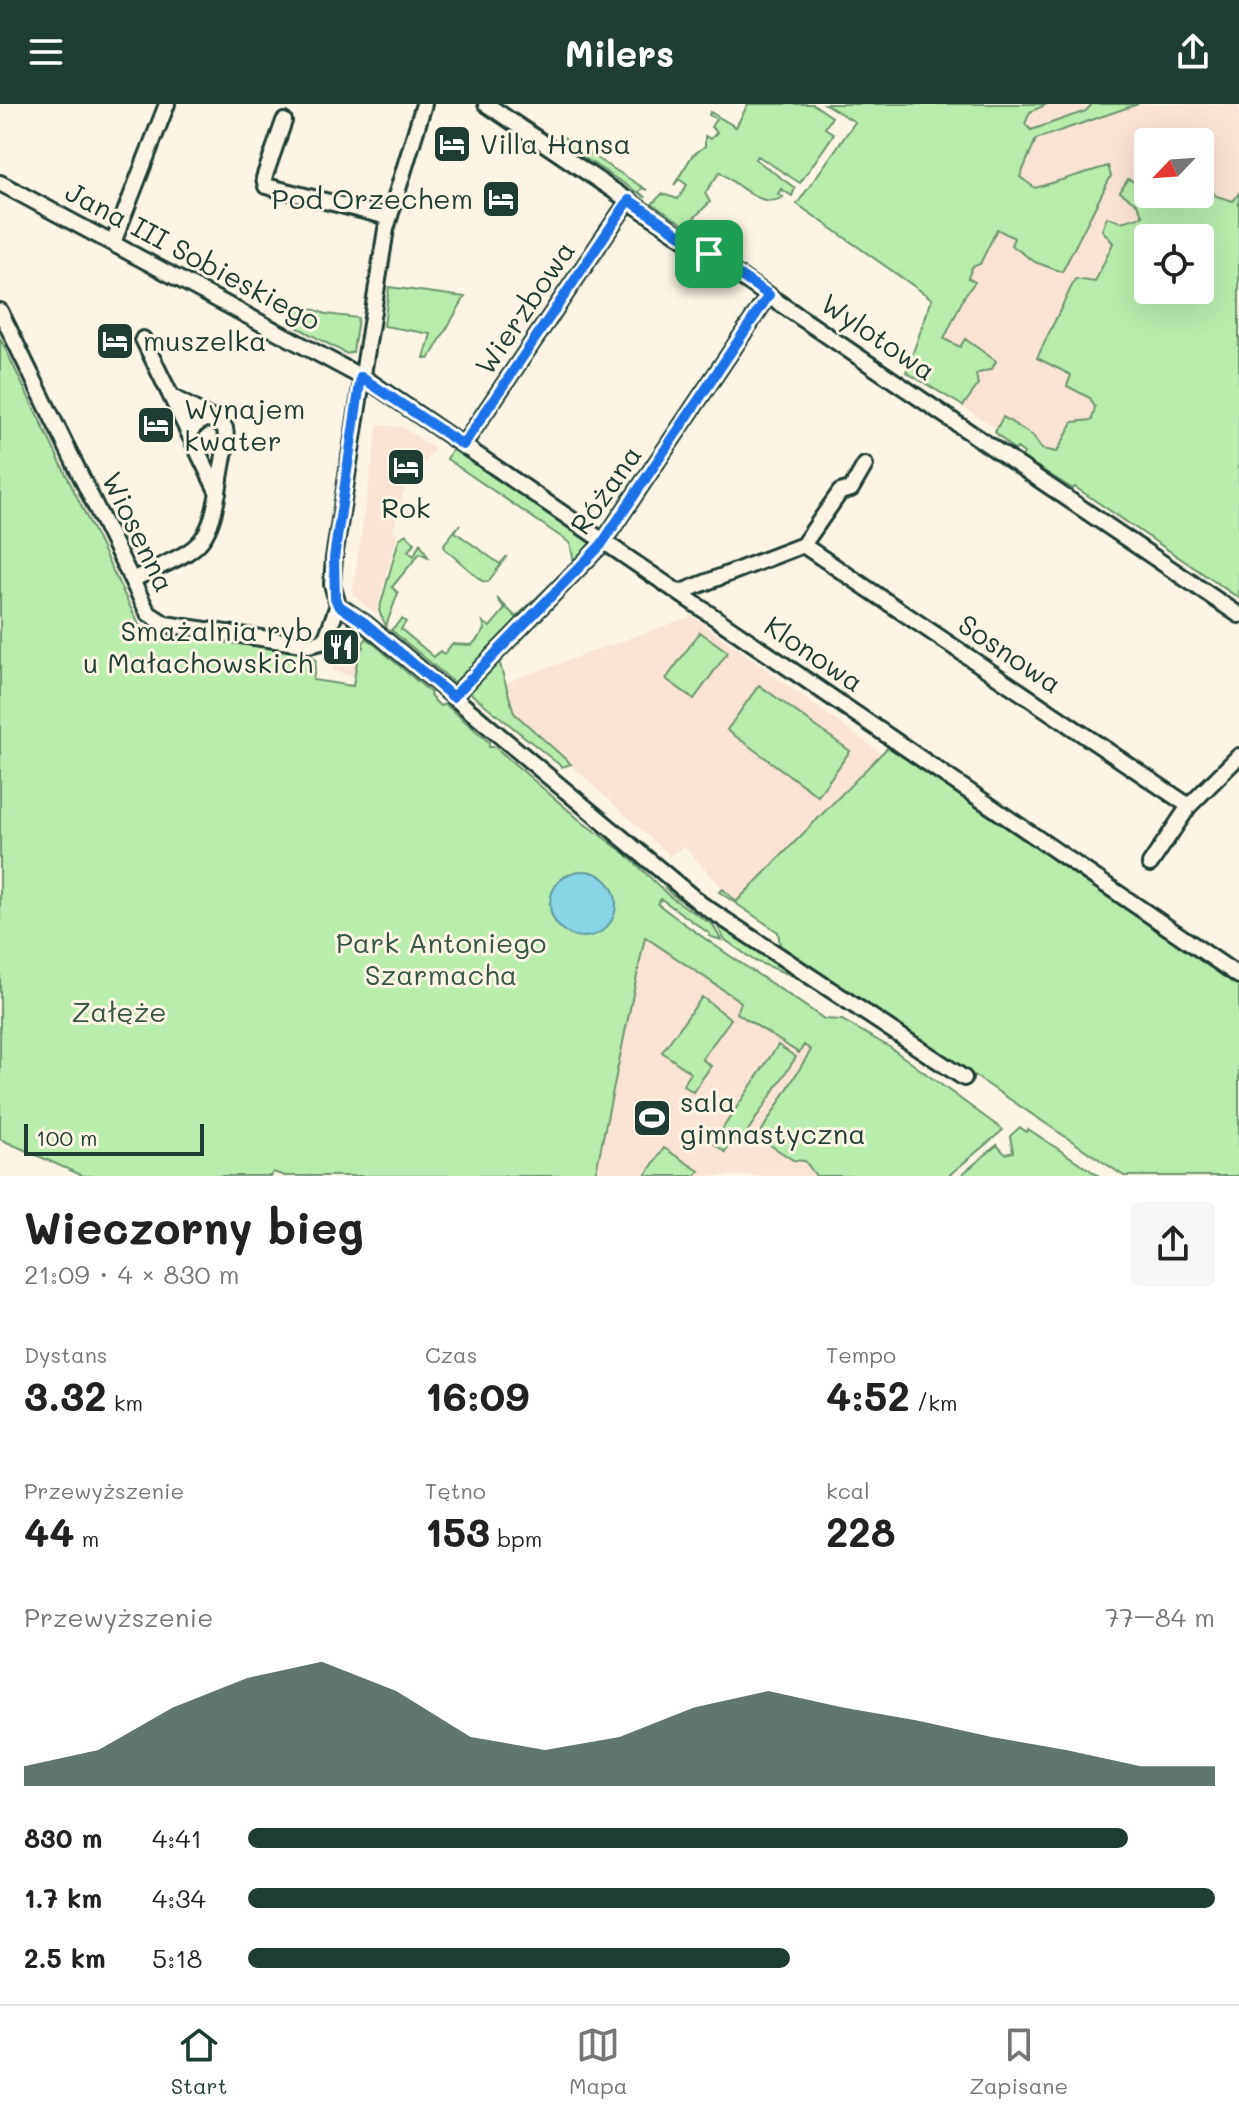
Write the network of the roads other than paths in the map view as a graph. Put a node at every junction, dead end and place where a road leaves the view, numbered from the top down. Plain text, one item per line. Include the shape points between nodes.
1 (167, 104) edge
2 (424, 104) edge
3 (486, 104) edge
4 (284, 121) dead end
5 (0, 183) edge
6 (629, 200) junction
7 (388, 217) junction
8 (113, 243) junction
9 (769, 295) junction
10 (0, 311) edge
11 (143, 339) dead end
12 (361, 377) junction
13 (171, 397) junction
14 (216, 420) junction
15 (190, 436) junction
16 (463, 445) junction
17 (224, 449) junction
18 (197, 451) junction
19 (865, 465) dead end
20 (218, 493) junction
21 (604, 540) junction
22 (803, 545) junction
23 (132, 580) junction
24 (681, 592) junction
25 (338, 605) junction
26 (1239, 615) edge
27 (455, 695) junction
28 (1239, 756) edge
29 (1189, 806) junction
30 (1150, 864) dead end
31 (1236, 968) edge
32 (964, 1078) dead end

1 - 8 street
2 - 7 street
3 - 6 street, Wylotowa
4 - 7 street via 264,178 266,186
5 - 8 street, Jana III Sobieskiego
6 - 9 street, Wylotowa
6 - 16 street, Wierzbowa
7 - 12 street
8 - 12 street, Jana III Sobieskiego
9 - 21 street, Różana
9 - 26 street, Wylotowa
10 - 23 street, Wiosenna
11 - 13 street
12 - 16 street, Klonowa
12 - 25 street via 334,558 332,584
13 - 14 street
13 - 15 street
14 - 15 street via 197,423
14 - 17 street via 225,428
15 - 18 street
16 - 21 street, Klonowa
17 - 18 street via 211,455
17 - 20 street
18 - 20 street
19 - 22 street
20 - 23 street via 205,539
21 - 24 street, Klonowa
21 - 27 street, Różana
22 - 24 street
22 - 29 street, Sosnowa
23 - 25 street, Wiosenna via 148,613 165,624 309,645 325,641
24 - 31 street, Klonowa
25 - 27 street
27 - 32 street via 701,904
28 - 29 street
29 - 30 street

